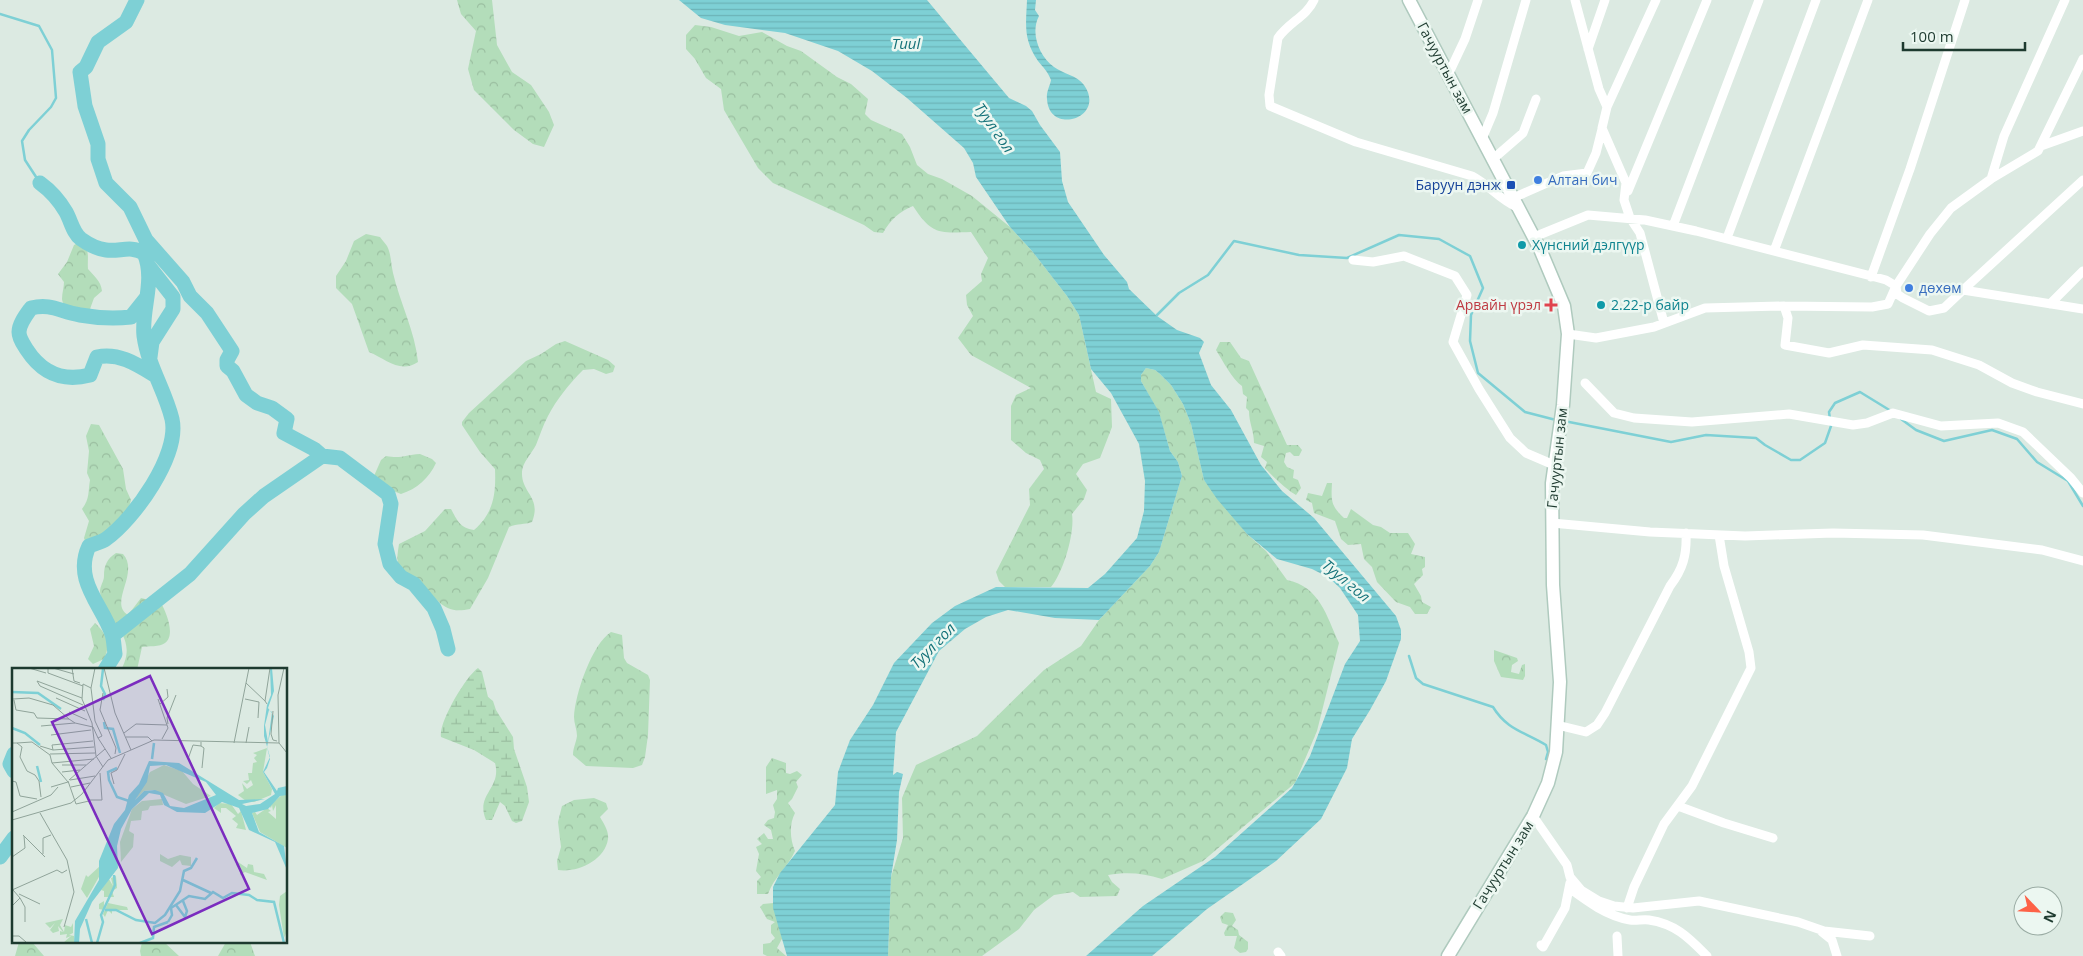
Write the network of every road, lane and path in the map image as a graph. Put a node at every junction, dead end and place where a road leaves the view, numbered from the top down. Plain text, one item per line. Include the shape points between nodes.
1 (1314, 0) edge
2 (1409, 0) edge
3 (1478, 0) edge
4 (1526, 0) edge
5 (1575, 0) edge
6 (1606, 0) edge
7 (1656, 0) edge
8 (1707, 0) edge
9 (1759, 0) edge
10 (1816, 0) edge
11 (1868, 0) edge
12 (1965, 0) edge
13 (2065, 0) edge
14 (1588, 49) junction
15 (2083, 60) edge
16 (1448, 75) junction
17 (1536, 99) dead end
18 (1607, 107) junction
19 (1602, 128) junction
20 (2083, 131) edge
21 (1482, 139) junction
22 (2041, 146) junction
23 (1493, 159) junction
24 (1991, 179) junction
25 (2083, 180) edge
26 (1624, 200) junction
27 (1516, 203) junction
28 (1630, 218) junction
29 (1673, 226) junction
30 (1534, 237) junction
31 (1727, 238) junction
32 (1774, 251) junction
33 (1352, 260) dead end
34 (2083, 271) edge
35 (1871, 276) junction
36 (1896, 286) junction
37 (1963, 290) junction
38 (2050, 304) junction
39 (1784, 306) junction
40 (2083, 309) edge
41 (1664, 323) junction
42 (1568, 334) junction
43 (1585, 383) dead end
44 (2083, 404) edge
45 (1554, 465) junction
46 (2083, 493) edge
47 (1552, 523) junction
48 (1686, 533) junction
49 (1719, 535) junction
50 (2083, 561) edge
51 (1557, 725) junction
52 (1678, 806) junction
53 (1533, 816) junction
54 (1773, 838) dead end
55 (1570, 878) junction
56 (1569, 888) junction
57 (1627, 908) junction
58 (1820, 930) junction
59 (1617, 936) dead end
60 (1870, 936) dead end
61 (1541, 945) dead end
62 (1448, 956) edge
63 (1618, 956) edge
64 (1707, 956) edge
65 (1837, 956) edge

1 - 27 street via 1278,38 1270,106 1356,142 1472,176 1502,198
2 - 16 main road, Гачууртын зам
3 - 16 street
4 - 21 street via 1494,113
5 - 14 street
6 - 14 street
7 - 18 street
8 - 26 street
9 - 29 street
10 - 31 street
11 - 32 street
12 - 35 street
13 - 24 street via 2004,136
14 - 18 street
15 - 22 street
16 - 21 main road, Гачууртын зам
17 - 23 street via 1523,133
18 - 19 street
19 - 26 street via 1626,183
19 - 27 street via 1587,173 1563,176
20 - 22 street
21 - 23 main road, Гачууртын зам
22 - 24 street via 2038,151
23 - 27 main road, Гачууртын зам
24 - 36 street via 1951,208
25 - 37 street
26 - 28 street
27 - 30 main road, Гачууртын зам
28 - 29 street
28 - 30 street via 1588,215
28 - 41 street via 1640,233
29 - 31 street
30 - 42 main road, Гачууртын зам via 1564,306
31 - 32 street
32 - 35 street
33 - 45 street via 1372,262 1404,256 1455,276 1467,295 1453,342 1510,438 1526,453
34 - 38 street
35 - 36 street
36 - 37 street via 1897,294 1902,298 1929,311 1944,308
36 - 39 street via 1888,304 1872,307
37 - 38 street
38 - 40 street
39 - 41 street via 1705,308
39 - 44 street via 1788,318 1785,345 1829,353 1862,345 1932,350 1979,365 2012,383
41 - 42 street via 1596,338
42 - 45 main road, Гачууртын зам via 1563,405
43 - 46 street via 1614,413 1634,418 1692,422 1789,414 1853,425 1893,413 1941,426 1998,423 2023,432
45 - 47 main road, Гачууртын зам
47 - 48 street
47 - 51 main road, Гачууртын зам via 1560,682
48 - 49 street
48 - 51 street via 1686,557 1682,569 1597,725 1586,732
49 - 50 street via 1923,535 2042,550
49 - 52 street via 1751,668
51 - 53 main road, Гачууртын зам via 1556,752 1548,783
52 - 54 street
52 - 57 street via 1664,824
53 - 55 street via 1567,865
53 - 62 main road, Гачууртын зам
55 - 56 street
55 - 57 street via 1591,898
56 - 61 street via 1557,925 1543,947
56 - 64 street via 1611,914 1667,924 1685,934
57 - 58 street via 1699,901 1798,922
58 - 60 street
58 - 65 street via 1832,940
59 - 63 street

